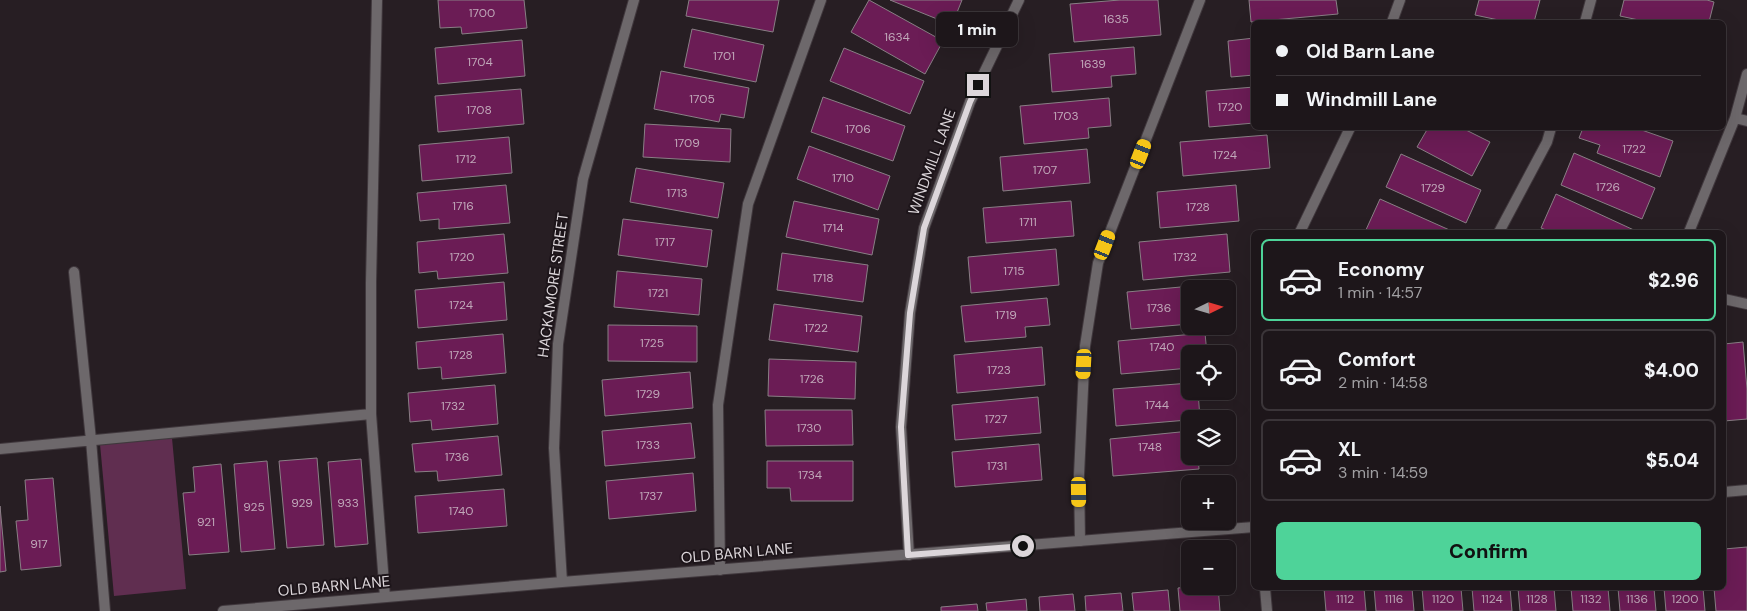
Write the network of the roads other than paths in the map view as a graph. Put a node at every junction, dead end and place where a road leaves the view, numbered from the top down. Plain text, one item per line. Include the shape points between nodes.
1 (377, 0) edge
2 (634, 0) edge
3 (821, 0) edge
4 (1019, 0) edge
5 (1200, 0) edge
6 (1400, 0) edge
7 (1592, 0) edge
8 (1393, 20) edge
9 (1587, 20) edge
10 (1747, 74) edge
11 (1735, 118) junction
12 (1747, 121) edge
13 (1349, 130) edge
14 (1550, 130) edge
15 (1301, 230) edge
16 (1500, 230) edge
17 (1690, 230) edge
18 (74, 272) dead end
19 (1726, 299) edge
20 (1747, 304) edge
21 (371, 414) junction
22 (90, 440) junction
23 (0, 448) edge
24 (1747, 490) edge
25 (1726, 492) edge
26 (1251, 527) edge
27 (1080, 541) junction
28 (908, 555) junction
29 (720, 570) junction
30 (562, 582) junction
31 (1265, 590) edge
32 (384, 597) junction
33 (105, 611) edge
34 (223, 611) edge
35 (1267, 611) edge

1 - 21 street
2 - 30 street, HACKAMORE STREET via 583,179 558,344 554,448
3 - 29 street via 748,204 718,405
4 - 28 street, WINDMILL LANE via 970,102 924,228 910,313 901,427
5 - 27 street via 1098,263 1085,346 1079,475
6 - 8 street
7 - 9 street
10 - 11 street
11 - 12 street
11 - 17 street
13 - 15 street
14 - 16 street
18 - 22 street
19 - 20 street
21 - 22 street
21 - 32 street
22 - 23 street
22 - 33 street
24 - 25 street
26 - 27 street, OLD BARN LANE
27 - 28 street, OLD BARN LANE
28 - 29 street, OLD BARN LANE
29 - 30 street, OLD BARN LANE
30 - 32 street, OLD BARN LANE
31 - 35 street
32 - 34 street, OLD BARN LANE

